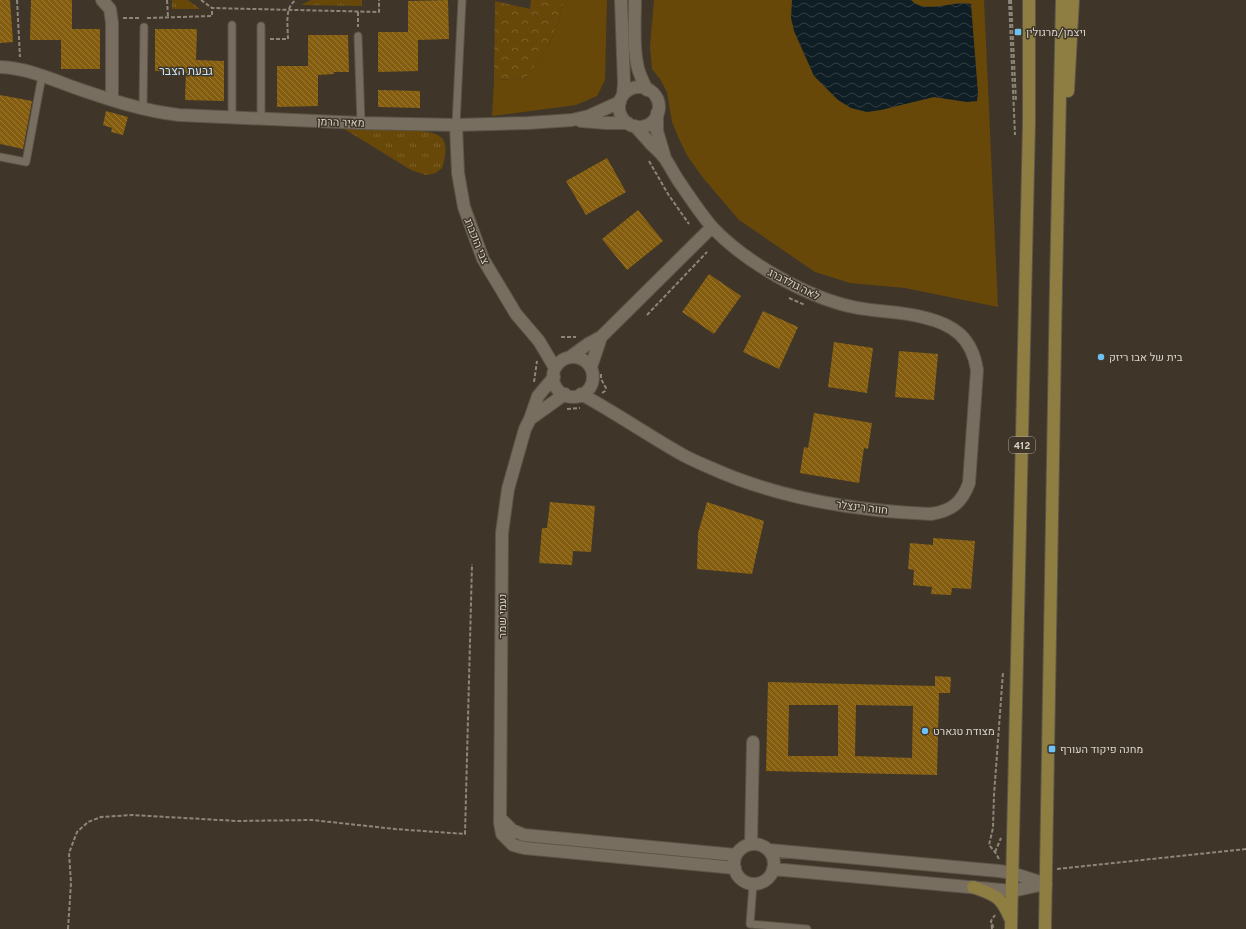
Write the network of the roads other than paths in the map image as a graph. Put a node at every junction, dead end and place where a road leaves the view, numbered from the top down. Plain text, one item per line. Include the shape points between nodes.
1 (102, 0) edge
2 (462, 0) edge
3 (621, 0) edge
4 (635, 0) edge
5 (1025, 0) edge
6 (1030, 0) edge
7 (1062, 0) edge
8 (1073, 0) edge
9 (232, 25) dead end
10 (261, 26) dead end
11 (144, 27) dead end
12 (358, 36) road end
13 (1029, 44) junction
14 (0, 67) edge
15 (42, 76) junction
16 (647, 90) junction
17 (621, 98) junction
18 (112, 100) junction
19 (143, 109) junction
20 (657, 113) junction
21 (232, 117) junction
22 (261, 118) junction
23 (572, 120) junction
24 (361, 123) junction
25 (456, 125) junction
26 (631, 125) junction
27 (0, 158) edge
28 (665, 159) junction
29 (712, 227) junction
30 (1056, 284) junction
31 (601, 337) junction
32 (965, 340) joint
33 (539, 341) junction
34 (568, 358) junction
35 (591, 367) junction
36 (555, 373) junction
37 (592, 384) junction
38 (565, 394) junction
39 (581, 394) junction
40 (615, 413) junction
41 (530, 419) junction
42 (753, 742) dead end
43 (500, 818) junction
44 (751, 844) junction
45 (769, 850) junction
46 (736, 855) junction
47 (734, 868) junction
48 (773, 869) junction
49 (1012, 873) junction
50 (753, 884) junction
51 (1046, 884) junction
52 (973, 887) junction
53 (1012, 891) junction
54 (1011, 926) edge
55 (807, 929) edge
56 (1045, 929) edge

1 - 18 street via 110,9 112,18
2 - 25 lane
3 - 17 street via 624,83
4 - 16 street via 636,63
5 - 13 main road
6 - 13 main road, 412
7 - 30 main road
8 - 30 main road
9 - 21 lane
10 - 22 lane
11 - 19 lane
12 - 24 lane
13 - 49 main road, 412
14 - 15 street, מאיר הרמן via 20,69
15 - 18 street, מאיר הרמן
15 - 27 lane via 26,162
16 - 17 street via 632,89
16 - 20 street via 655,97
17 - 23 street, מאיר הרמן via 589,116
17 - 26 street via 619,112
18 - 19 street, מאיר הרמן
19 - 21 street, מאיר הרמן
20 - 26 street via 648,125
20 - 28 street, לאה גולדברג via 657,131
21 - 22 street, מאיר הרמן
22 - 24 street, מאיר הרמן
23 - 25 street, מאיר הרמן
23 - 26 street, מאיר הרמן
24 - 25 street, מאיר הרמן
25 - 33 street, צבי הוכברג via 458,173 464,207 483,259 516,314
26 - 28 street, לאה גולדברג
28 - 29 street, לאה גולדברג
29 - 31 street
29 - 32 street, לאה גולדברג via 757,264 799,288 827,300 854,307 912,314 931,319 945,324
30 - 51 main road
31 - 34 street
31 - 35 street
32 - 40 street, חווה רינצלר via 975,357 977,370 969,483 962,498 941,512 931,514 851,507 776,492 684,456
33 - 34 street, צבי הוכברג
33 - 36 street, צבי הוכברג
34 - 35 street via 582,359
34 - 36 street via 558,364
35 - 37 street
36 - 38 street via 555,384
36 - 41 street, נעמי שמר via 538,396
37 - 39 street
37 - 40 street, חווה רינצלר
38 - 39 street
38 - 41 street
39 - 40 street, חווה רינצלר
41 - 43 street, נעמי שמר via 508,489 502,533
42 - 44 street
43 - 46 street via 512,830 524,835
43 - 47 street, נעמי שמר via 502,834 513,845 524,848
44 - 45 street
44 - 46 street
45 - 48 street via 774,862
45 - 49 street
46 - 47 street
47 - 50 street via 740,878
48 - 50 street via 766,880
48 - 52 street
49 - 51 street
49 - 53 main road, 412
50 - 55 lane via 750,924
51 - 53 street
51 - 56 main road
52 - 53 street
52 - 54 main road via 999,898 1006,909
53 - 54 main road, 412

